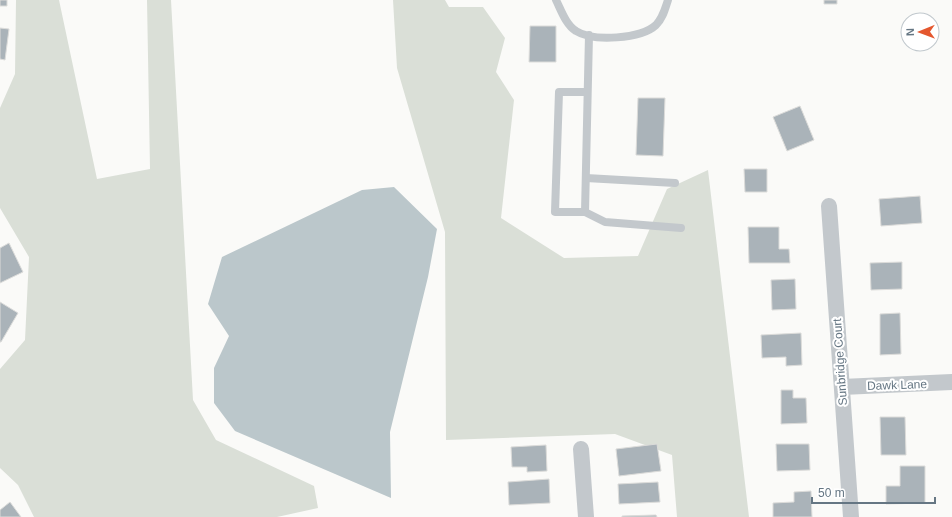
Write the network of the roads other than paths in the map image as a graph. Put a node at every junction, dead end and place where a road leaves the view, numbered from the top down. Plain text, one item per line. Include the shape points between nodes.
1 (556, 0) edge
2 (668, 0) edge
3 (589, 35) junction
4 (587, 92) junction
5 (586, 178) junction
6 (675, 183) dead end
7 (828, 206) dead end
8 (585, 212) junction
9 (681, 228) dead end
10 (952, 382) edge
11 (842, 387) junction
12 (581, 449) dead end
13 (586, 517) edge
14 (852, 517) edge

1 - 3 lane via 566,20 576,31
2 - 3 lane via 661,19 649,31 630,37 605,38
3 - 4 lane
4 - 5 lane
4 - 8 lane via 559,92 555,212
5 - 6 lane
5 - 8 lane
7 - 11 street, Sunbridge Court
8 - 9 lane via 605,222
10 - 11 street, Dawk Lane
11 - 14 street, Sunbridge Court
12 - 13 street

